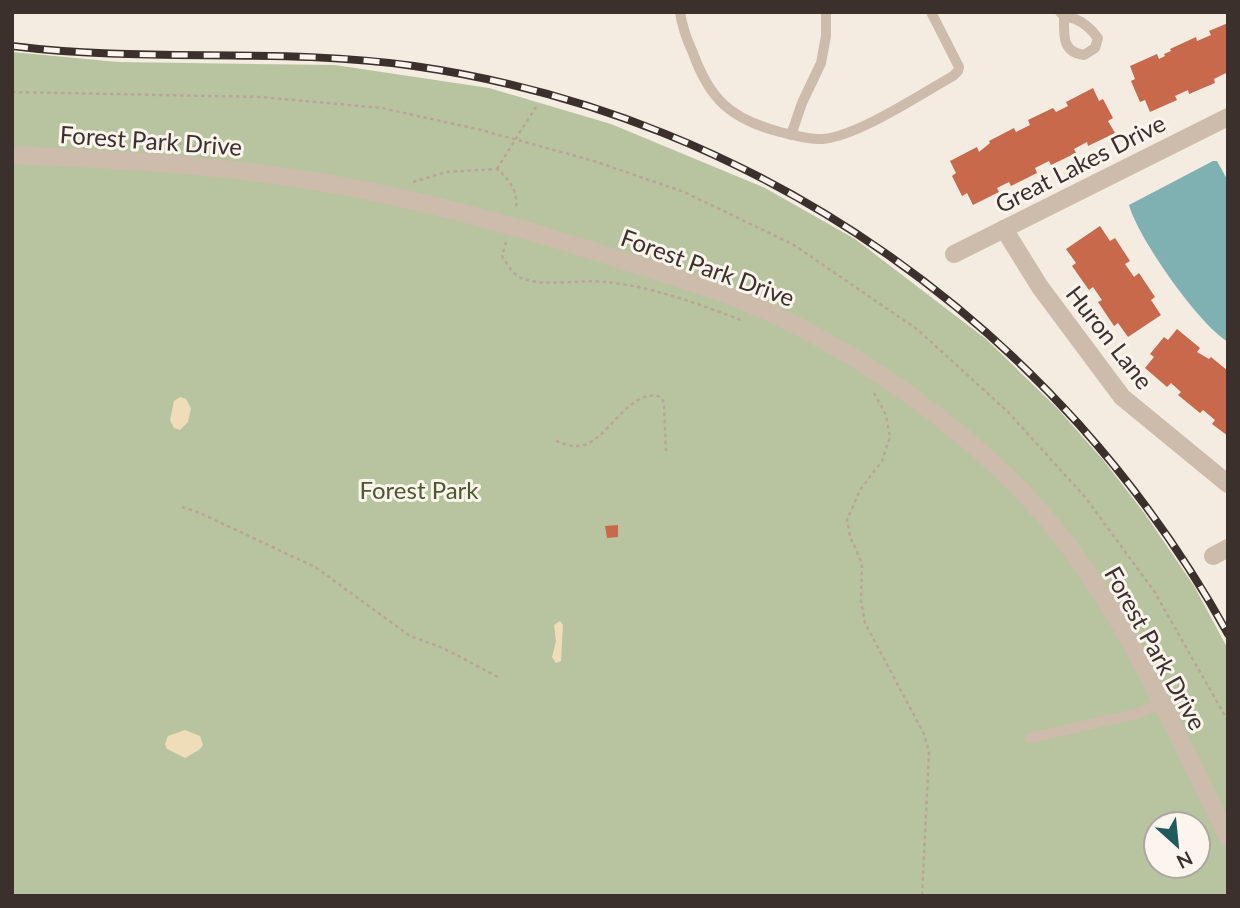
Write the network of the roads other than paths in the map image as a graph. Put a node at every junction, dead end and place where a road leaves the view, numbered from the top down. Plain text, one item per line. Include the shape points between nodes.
1 (680, 12) edge
2 (826, 12) edge
3 (931, 12) edge
4 (1228, 117) edge
5 (791, 135) junction
6 (12, 155) edge
7 (1004, 229) junction
8 (954, 254) dead end
9 (1228, 484) edge
10 (1162, 704) junction
11 (1030, 738) dead end
12 (1228, 838) edge

1 - 5 lane via 710,91 729,110
2 - 5 lane via 821,63
3 - 5 lane via 959,67 954,76 856,130 823,139
4 - 7 street, Great Lakes Drive
6 - 10 street, Forest Park Drive via 279,176 392,195 511,226 750,304 802,329 904,392 986,457 1062,538 1119,622
7 - 8 street, Great Lakes Drive
7 - 9 street, Huron Lane via 1122,397
10 - 11 lane via 1123,718
10 - 12 street, Forest Park Drive

